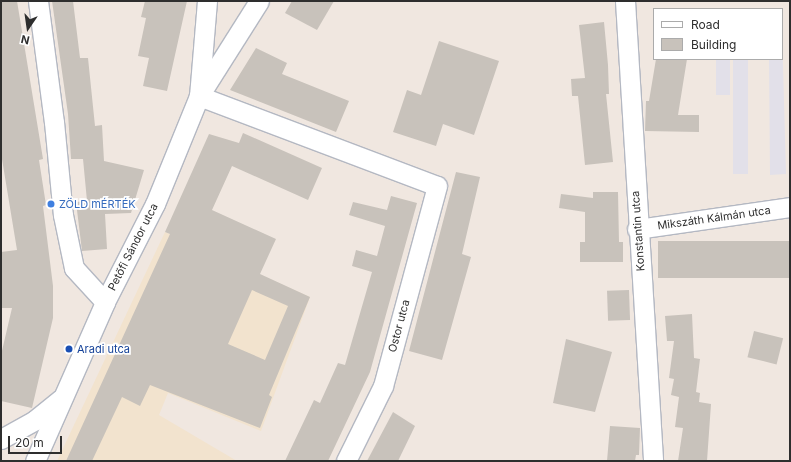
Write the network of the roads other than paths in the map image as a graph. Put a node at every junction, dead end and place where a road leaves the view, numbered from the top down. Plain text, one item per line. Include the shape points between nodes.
1 (38, 1) edge
2 (207, 1) edge
3 (259, 1) edge
4 (625, 1) edge
5 (199, 96) junction
6 (790, 207) edge
7 (637, 229) junction
8 (105, 302) junction
9 (63, 397) junction
10 (1, 439) edge
11 (35, 461) edge
12 (346, 461) edge
13 (653, 461) edge

1 - 8 street via 54,122 62,215 74,268
2 - 5 street, Petőfi Sándor utca
3 - 5 street, Petőfi Sándor utca
4 - 7 street, Konstantin utca
5 - 8 street, Petőfi Sándor utca via 154,204
5 - 12 street, Ostor utca via 436,186 383,386
6 - 7 street, Mikszáth Kálmán utca
7 - 13 street, Konstantin utca
8 - 9 street, Petőfi Sándor utca
9 - 10 street, Petőfi Sándor utca via 35,420
9 - 11 street, Petőfi Sándor utca

